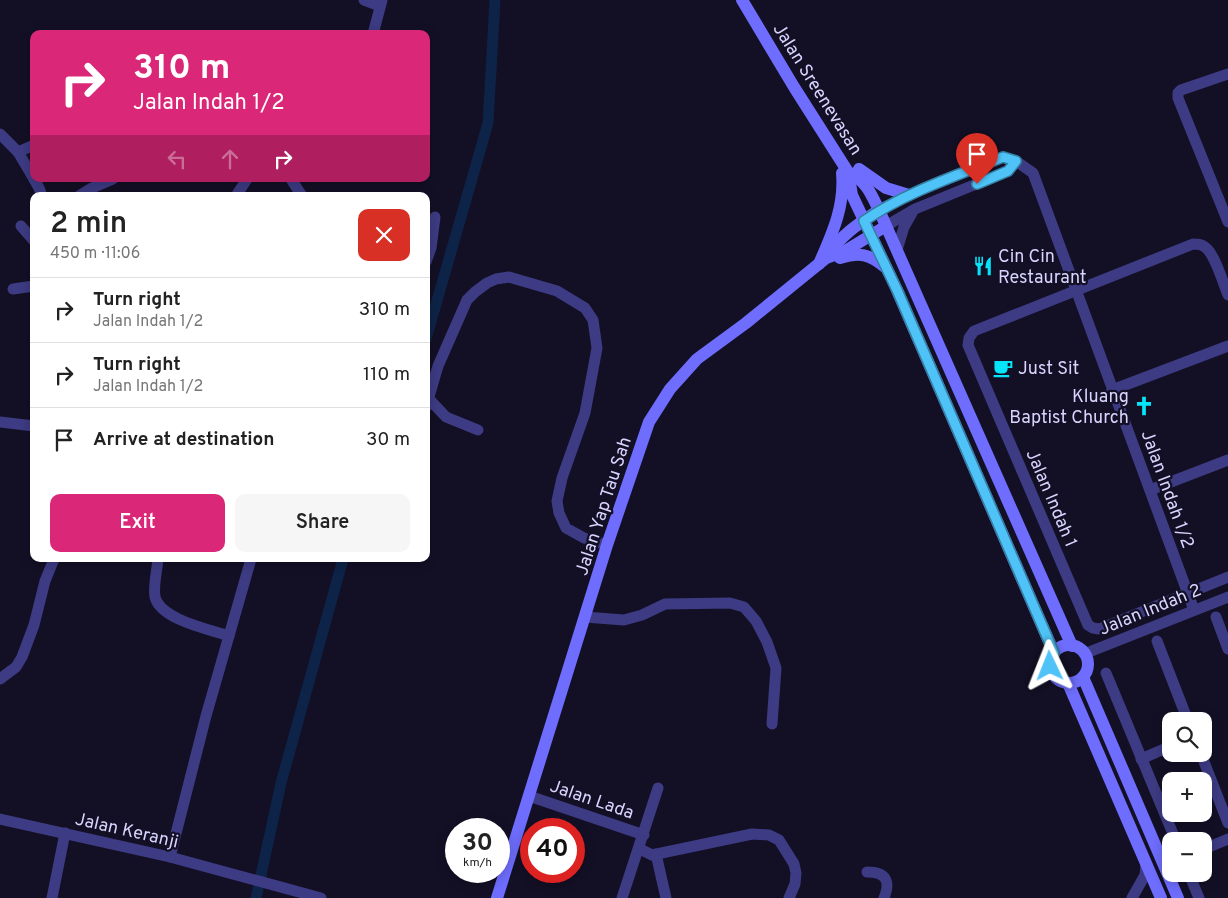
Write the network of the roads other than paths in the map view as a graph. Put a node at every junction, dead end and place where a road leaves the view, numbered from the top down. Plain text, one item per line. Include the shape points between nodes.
1 (364, 0) edge
2 (742, 0) edge
3 (381, 3) edge
4 (374, 30) edge
5 (1228, 74) edge
6 (0, 134) edge
7 (30, 147) edge
8 (18, 152) junction
9 (838, 155) junction
10 (1016, 161) junction
11 (30, 172) edge
12 (848, 172) junction
13 (106, 182) edge
14 (86, 192) edge
15 (909, 195) junction
16 (915, 209) junction
17 (879, 210) junction
18 (434, 217) dead end
19 (864, 221) junction
20 (1228, 222) edge
21 (21, 226) dead end
22 (886, 226) junction
23 (30, 236) edge
24 (871, 236) junction
25 (897, 250) junction
26 (430, 251) edge
27 (823, 261) junction
28 (887, 269) junction
29 (30, 287) edge
30 (13, 289) dead end
31 (1076, 291) junction
32 (1228, 295) edge
33 (1228, 346) edge
34 (1112, 390) junction
35 (430, 396) edge
36 (430, 405) edge
37 (0, 422) edge
38 (30, 426) edge
39 (478, 430) dead end
40 (1228, 460) edge
41 (1150, 490) junction
42 (607, 545) junction
43 (53, 562) edge
44 (158, 562) edge
45 (250, 562) edge
46 (1228, 577) edge
47 (1188, 593) junction
48 (1228, 597) edge
49 (1194, 610) junction
50 (585, 617) junction
51 (1216, 617) dead end
52 (229, 636) junction
53 (1157, 641) dead end
54 (1072, 646) junction
55 (1228, 649) edge
56 (1054, 653) junction
57 (1084, 654) junction
58 (1106, 673) dead end
59 (1082, 677) junction
60 (0, 679) edge
61 (1068, 683) junction
62 (1185, 712) edge
63 (772, 724) dead end
64 (1162, 750) edge
65 (1142, 759) junction
66 (1204, 762) edge
67 (658, 788) dead end
68 (529, 796) junction
69 (0, 819) edge
70 (1228, 823) edge
71 (1172, 832) edge
72 (64, 833) junction
73 (644, 835) junction
74 (1228, 839) edge
75 (1212, 845) edge
76 (640, 849) junction
77 (656, 854) junction
78 (170, 857) junction
79 (1146, 864) junction
80 (867, 872) dead end
81 (1192, 882) edge
82 (52, 898) edge
83 (321, 898) edge
84 (497, 898) edge
85 (622, 898) edge
86 (666, 898) edge
87 (789, 898) edge
88 (884, 898) edge
89 (1132, 898) edge
90 (1161, 898) edge
91 (1178, 898) edge
92 (1199, 898) edge

1 - 3 street
2 - 9 street, Jalan Sreenevasan
3 - 4 street
5 - 20 street via 1181,90 1178,94
6 - 8 street
7 - 8 street
8 - 11 street
9 - 12 street, Jalan Sreenevasan
9 - 15 street via 886,188
9 - 27 street via 842,175 840,210
10 - 15 street via 1003,157
10 - 16 street via 1008,171
10 - 31 street, Jalan Indah 1/2 via 1028,168 1036,180
12 - 17 street via 866,185
12 - 19 street via 852,195
13 - 14 street
15 - 17 street
16 - 22 street
16 - 25 street via 904,227
17 - 19 street
17 - 22 street
18 - 26 street
19 - 24 street
19 - 27 street
21 - 23 street
22 - 24 street, Jalan Yap Tau Sah
22 - 25 street
24 - 27 street, Jalan Yap Tau Sah
24 - 28 street
25 - 54 street
27 - 28 street via 858,254 874,258
27 - 42 street, Jalan Yap Tau Sah via 697,359 670,389 650,422
28 - 56 street
29 - 30 street
31 - 32 street, Jalan Indah 1 via 1200,244 1212,254
31 - 34 street, Jalan Indah 1/2
31 - 47 street, Jalan Indah 1 via 974,331 968,345 1088,625 1099,629
33 - 34 street
34 - 41 street, Jalan Indah 1/2
35 - 42 street via 438,366 467,300 487,283 509,277 557,291 585,308 592,320 597,348 585,413 557,501 566,528
36 - 39 street via 446,417
37 - 38 street
40 - 41 street
41 - 47 street, Jalan Indah 1/2
42 - 50 street, Jalan Yap Tau Sah
43 - 60 street via 22,657 16,667
44 - 52 street via 155,596 160,607 180,620
45 - 52 street
46 - 47 street, Jalan Indah 1
47 - 49 street, Jalan Indah 1/2
48 - 49 street, Jalan Indah 2
49 - 57 street, Jalan Indah 2
50 - 63 street via 624,620 665,604 730,603 744,607 756,621 776,668
50 - 68 street, Jalan Yap Tau Sah
51 - 55 street
52 - 78 street
53 - 62 street
54 - 56 street via 1065,646
54 - 57 street
56 - 61 street via 1050,666 1052,673
57 - 59 street via 1088,666
58 - 65 street
59 - 61 street
59 - 91 street
61 - 79 street
64 - 65 street
65 - 71 street
66 - 70 street
67 - 73 street
68 - 73 street, Jalan Lada
68 - 84 street, Jalan Yap Tau Sah
69 - 72 street, Jalan Keranji
72 - 78 street, Jalan Keranji
72 - 82 street
73 - 76 street
74 - 75 street
76 - 77 street
76 - 85 street
77 - 86 street
77 - 87 street via 752,834 770,834 779,840 794,864 795,884
78 - 83 street, Jalan Keranji
79 - 89 street via 1145,875
79 - 90 street
80 - 88 street via 883,876 888,883
81 - 92 street

